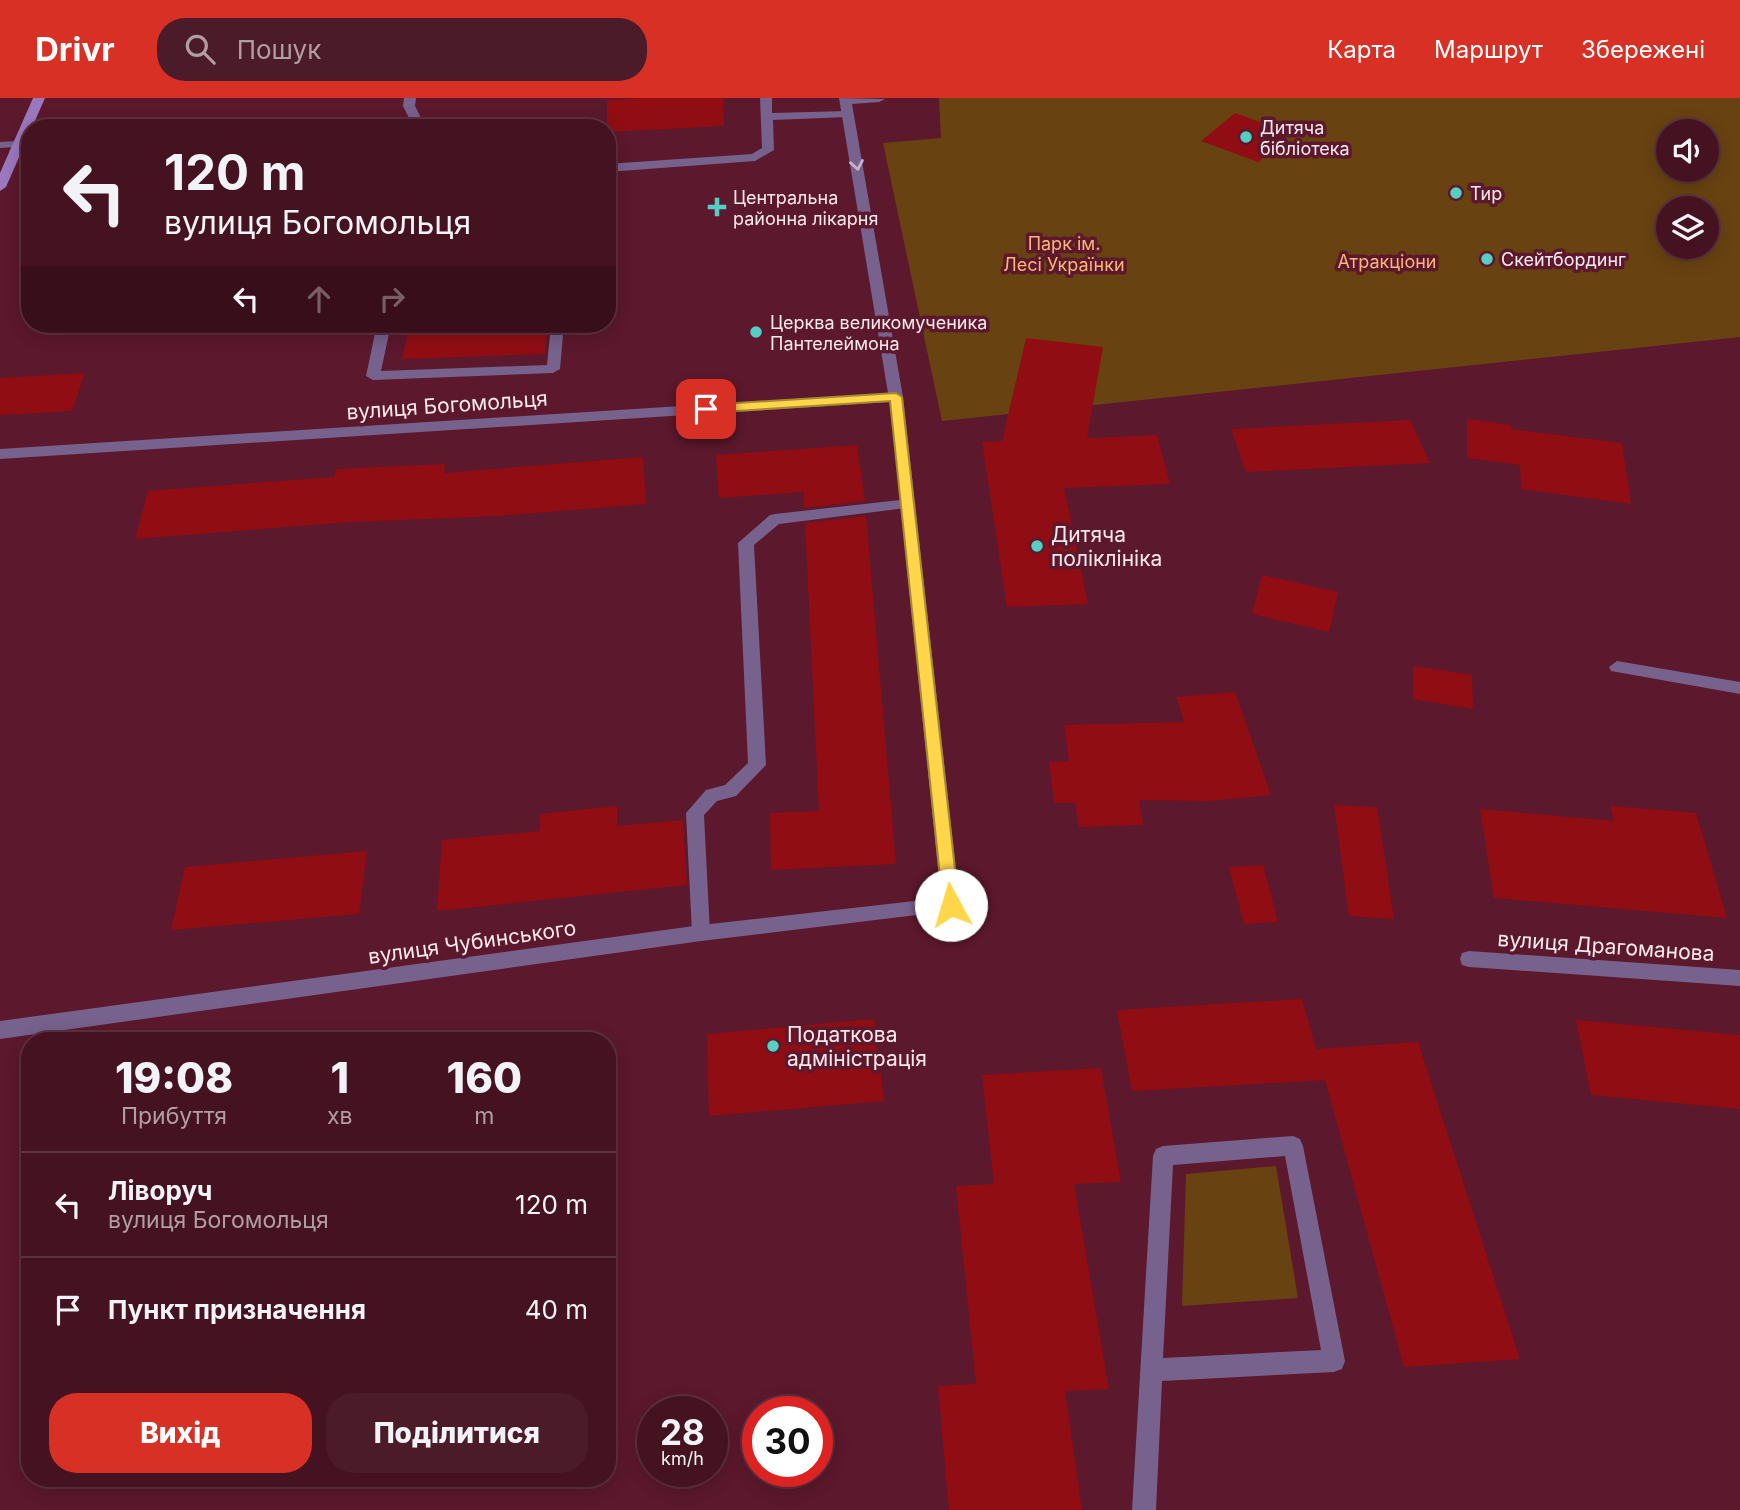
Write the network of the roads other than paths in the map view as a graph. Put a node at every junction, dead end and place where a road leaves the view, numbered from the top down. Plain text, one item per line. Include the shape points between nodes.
1 (39, 98) edge
2 (410, 98) edge
3 (766, 98) edge
4 (879, 99) edge
5 (846, 104) edge
6 (768, 117) junction
7 (29, 119) edge
8 (416, 119) edge
9 (21, 137) edge
10 (0, 145) edge
11 (16, 148) junction
12 (21, 149) edge
13 (616, 167) edge
14 (0, 187) edge
15 (382, 333) edge
16 (557, 333) edge
17 (896, 397) junction
18 (0, 454) edge
19 (909, 504) junction
20 (1617, 667) dead end
21 (1740, 688) edge
22 (701, 933) junction
23 (1469, 959) dead end
24 (1740, 978) edge
25 (0, 1030) edge
26 (1152, 1370) junction
27 (1144, 1510) edge

1 - 7 street
2 - 8 street
3 - 6 street
4 - 5 street
5 - 6 street
5 -> 17 street
6 - 13 street via 768,150 755,157
9 - 11 street
10 - 11 street
11 - 12 street
11 - 14 street
15 - 16 street via 373,376 553,369
17 - 18 street, вулиця Богомольця
17 - 19 street
19 - 22 street via 775,519 746,543 757,765 730,791 712,795 695,813
19 - 22 street, вулиця Чубинського via 951,905
20 - 21 street
22 - 25 street, вулиця Чубинського
23 - 24 street, вулиця Драгоманова
26 - 26 street via 1163,1156 1293,1146 1334,1361
26 - 27 street

